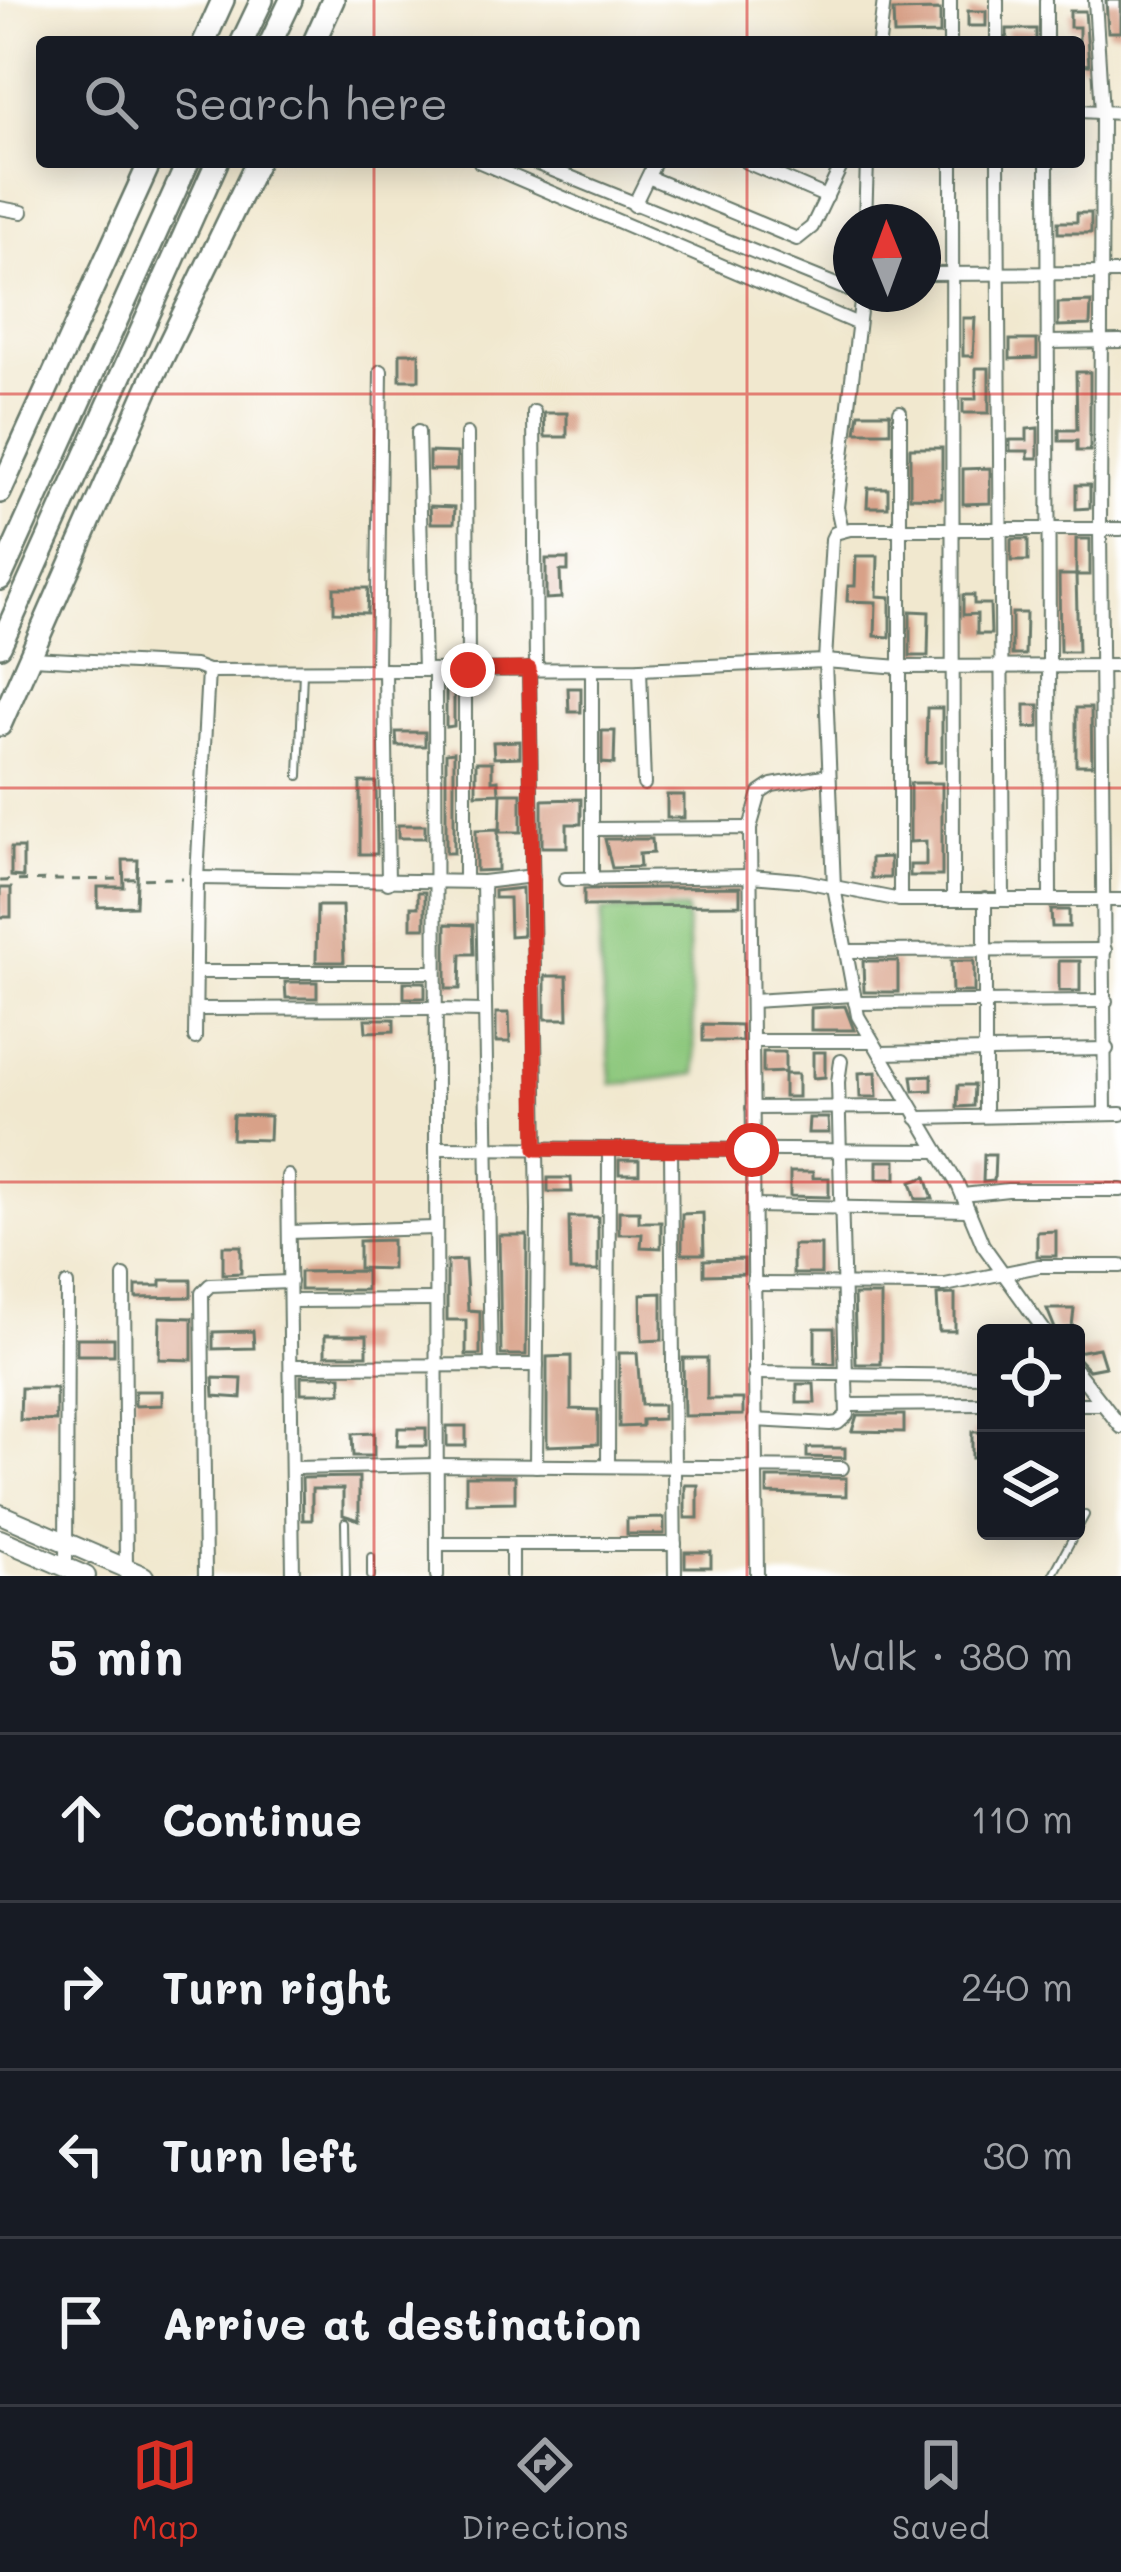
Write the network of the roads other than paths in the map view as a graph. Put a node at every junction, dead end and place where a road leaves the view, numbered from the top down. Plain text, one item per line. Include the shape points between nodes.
1 (223, 0) edge
2 (262, 0) edge
3 (291, 0) edge
4 (333, 0) edge
5 (884, 0) edge
6 (950, 0) edge
7 (997, 0) edge
8 (1046, 0) edge
9 (1095, 0) edge
10 (207, 36) edge
11 (245, 36) edge
12 (274, 36) edge
13 (317, 36) edge
14 (880, 36) edge
15 (950, 36) edge
16 (998, 36) edge
17 (1046, 36) edge
18 (1085, 111) edge
19 (1102, 112) junction
20 (1121, 113) edge
21 (147, 168) edge
22 (185, 168) edge
23 (214, 168) edge
24 (254, 168) edge
25 (494, 168) edge
26 (547, 168) edge
27 (652, 168) edge
28 (760, 168) edge
29 (840, 168) edge
30 (867, 168) edge
31 (952, 168) edge
32 (998, 168) edge
33 (1047, 168) edge
34 (648, 176) junction
35 (826, 197) junction
36 (866, 204) edge
37 (634, 206) junction
38 (0, 208) edge
39 (22, 212) dead end
40 (1121, 273) edge
41 (941, 274) edge
42 (951, 274) junction
43 (999, 274) junction
44 (1047, 274) junction
45 (1102, 274) junction
46 (833, 283) edge
47 (858, 312) edge
48 (858, 324) junction
49 (1102, 341) junction
50 (1121, 341) edge
51 (1047, 343) junction
52 (381, 371) dead end
53 (533, 412) dead end
54 (900, 412) dead end
55 (418, 433) dead end
56 (467, 434) dead end
57 (0, 492) edge
58 (1048, 527) junction
59 (1100, 527) junction
60 (952, 528) junction
61 (1000, 528) junction
62 (900, 529) junction
63 (1121, 529) edge
64 (842, 530) junction
65 (0, 579) edge
66 (0, 646) edge
67 (31, 658) junction
68 (825, 661) junction
69 (1121, 665) edge
70 (1001, 666) junction
71 (1049, 666) junction
72 (1102, 666) junction
73 (900, 667) junction
74 (952, 667) junction
75 (640, 668) junction
76 (533, 669) junction
77 (592, 669) junction
78 (303, 670) junction
79 (381, 670) junction
80 (429, 670) junction
81 (466, 670) junction
82 (208, 671) junction
83 (0, 725) edge
84 (299, 776) dead end
85 (829, 776) junction
86 (644, 784) dead end
87 (751, 828) junction
88 (592, 829) junction
89 (533, 876) junction
90 (751, 876) junction
91 (197, 878) junction
92 (565, 879) dead end
93 (592, 880) junction
94 (435, 881) junction
95 (465, 881) junction
96 (483, 882) junction
97 (388, 883) junction
98 (835, 887) junction
99 (953, 899) junction
100 (985, 899) junction
101 (1003, 899) junction
102 (1050, 899) junction
103 (1105, 899) junction
104 (900, 900) junction
105 (1121, 900) edge
106 (1106, 950) junction
107 (846, 951) junction
108 (985, 952) junction
109 (196, 971) junction
110 (435, 972) junction
111 (855, 999) junction
112 (752, 1000) junction
113 (1106, 1000) junction
114 (986, 1002) junction
115 (196, 1009) junction
116 (435, 1009) junction
117 (484, 1010) junction
118 (195, 1038) dead end
119 (752, 1041) junction
120 (876, 1047) junction
121 (1107, 1049) junction
122 (986, 1052) junction
123 (841, 1061) dead end
124 (752, 1108) junction
125 (842, 1108) junction
126 (1106, 1112) junction
127 (913, 1113) junction
128 (1121, 1114) edge
129 (985, 1115) junction
130 (436, 1148) junction
131 (488, 1148) junction
132 (536, 1149) junction
133 (610, 1149) junction
134 (671, 1150) junction
135 (752, 1150) junction
136 (842, 1151) junction
137 (938, 1151) junction
138 (288, 1175) dead end
139 (1121, 1190) edge
140 (963, 1195) junction
141 (753, 1206) junction
142 (843, 1208) junction
143 (968, 1210) junction
144 (436, 1228) junction
145 (289, 1232) junction
146 (1121, 1266) edge
147 (999, 1273) junction
148 (124, 1276) dead end
149 (290, 1282) junction
150 (753, 1284) junction
151 (67, 1285) dead end
152 (844, 1285) junction
153 (436, 1300) junction
154 (291, 1301) junction
155 (1039, 1324) edge
156 (437, 1365) junction
157 (537, 1365) junction
158 (292, 1366) junction
159 (491, 1366) junction
160 (754, 1373) junction
161 (847, 1375) junction
162 (977, 1376) edge
163 (1085, 1383) edge
164 (1103, 1403) junction
165 (977, 1404) edge
166 (1085, 1404) edge
167 (847, 1405) junction
168 (754, 1420) junction
169 (1121, 1426) edge
170 (437, 1465) junction
171 (536, 1466) junction
172 (608, 1466) junction
173 (676, 1467) junction
174 (293, 1468) junction
175 (754, 1468) junction
176 (842, 1468) dead end
177 (0, 1514) edge
178 (345, 1522) dead end
179 (0, 1539) edge
180 (1071, 1540) edge
181 (66, 1543) junction
182 (437, 1544) junction
183 (512, 1544) junction
184 (675, 1544) junction
185 (371, 1557) dead end
186 (66, 1566) junction
187 (132, 1574) edge
188 (86, 1576) edge
189 (206, 1576) edge
190 (293, 1576) edge
191 (346, 1576) edge
192 (371, 1576) edge
193 (437, 1576) edge
194 (512, 1576) edge
195 (675, 1576) edge
196 (757, 1576) edge
197 (1052, 1576) edge

1 - 10 main road
2 - 11 main road
3 - 12 main road
4 - 13 main road
5 - 14 street
6 - 15 street
7 - 16 street
8 - 17 street
9 - 19 street
18 - 19 street
19 - 20 street
19 - 45 street
21 - 57 main road
22 - 65 main road
23 - 66 main road
24 - 67 main road
25 - 48 street
26 - 37 street
27 - 34 street
28 - 35 street
29 - 35 street
30 - 36 street
31 - 42 street
32 - 43 street
33 - 44 street
34 - 35 street via 797,239
34 - 37 street
37 - 46 street
38 - 39 street
40 - 45 street
41 - 42 street
42 - 43 street
42 - 60 street
43 - 44 street
43 - 61 street
44 - 45 street
44 - 51 street
45 - 49 street
47 - 48 street
48 - 64 street via 837,507
49 - 50 street
49 - 51 street
49 - 59 street
51 - 58 street
52 - 79 street
53 - 76 street
54 - 62 street
55 - 80 street
56 - 81 street
58 - 59 street
58 - 61 street
58 - 71 street
59 - 63 street
59 - 72 street
60 - 61 street
60 - 62 street
60 - 74 street
61 - 70 street
62 - 64 street
62 - 73 street
64 - 68 street via 832,539
67 - 82 street
67 - 83 main road
68 - 73 street
68 - 75 street
68 - 85 street
69 - 72 street
70 - 71 street
70 - 74 street
70 - 101 street
71 - 72 street
71 - 102 street
72 - 103 street
73 - 74 street
73 - 104 street
74 - 99 street
75 - 77 street
75 - 86 street
76 - 77 street
76 - 81 street
76 - 89 street
77 - 88 street
78 - 79 street
78 - 82 street
78 - 84 lane
79 - 80 street
79 - 97 street
80 - 81 street
80 - 94 street
81 - 95 street
82 - 91 street
85 - 87 street via 760,793
85 - 98 street
87 - 88 street
87 - 90 street
88 - 93 street
89 - 96 street
89 - 132 street
90 - 93 street
90 - 98 street
90 - 112 street
91 - 97 street
91 - 109 street
92 - 93 street
94 - 95 street
94 - 97 street
94 - 110 street
95 - 96 street
96 - 117 street
98 - 104 street
98 - 107 street
99 - 100 street
99 - 104 street
100 - 101 street
100 - 108 street
101 - 102 street
102 - 103 street
103 - 105 street
103 - 106 street
106 - 108 street
106 - 113 street
107 - 108 street
107 - 111 street
108 - 114 street
109 - 110 street
109 - 115 street
110 - 116 street
111 - 112 street
111 - 114 street
111 - 120 street
112 - 119 street
113 - 114 street
113 - 121 street
114 - 122 street
115 - 116 street
115 - 118 street
116 - 117 street
116 - 130 street
117 - 131 street
119 - 120 street
119 - 124 street
120 - 122 street
120 - 127 street
121 - 122 street
121 - 126 street
122 - 129 street
123 - 125 street
124 - 125 street
124 - 135 street
125 - 127 street
125 - 136 street
126 - 128 street
126 - 129 street
127 - 129 street
127 - 137 street
130 - 131 street
130 - 144 street
131 - 132 street
131 - 159 street
132 - 133 street
132 - 157 street
133 - 134 street
133 - 172 street
134 - 135 street
134 - 173 street
135 - 136 street
135 - 141 street
136 - 137 street
136 - 142 street
137 - 140 street
138 - 145 street
139 - 140 street
140 - 143 street
141 - 142 street
141 - 150 street
142 - 143 street
142 - 152 street
143 - 147 street
144 - 145 street
144 - 153 street
145 - 149 street
146 - 147 street
147 - 152 street via 945,1285
147 - 155 street
148 - 187 street
149 - 154 street
149 - 189 street via 210,1285 202,1293
150 - 152 street
150 - 160 street
151 - 181 street
152 - 161 street
153 - 154 street
153 - 156 street
154 - 158 street
156 - 158 street
156 - 159 street
156 - 170 street
157 - 159 street
157 - 171 street
158 - 174 street
160 - 161 street
160 - 168 street
161 - 162 street
161 - 167 street
163 - 164 street
164 - 166 street
164 - 169 street
165 - 167 street
167 - 168 street via 838,1423
168 - 175 street
170 - 171 street
170 - 174 street
170 - 182 street
171 - 172 street
172 - 173 street
173 - 175 street
173 - 184 street
174 - 190 street
175 - 176 street
175 - 196 street
177 - 181 main road
178 - 191 lane
179 - 186 main road
180 - 197 lane
181 - 186 street
181 - 187 main road
182 - 183 street
182 - 193 street
183 - 184 street
183 - 194 street
184 - 195 street
185 - 192 lane
186 - 188 main road

